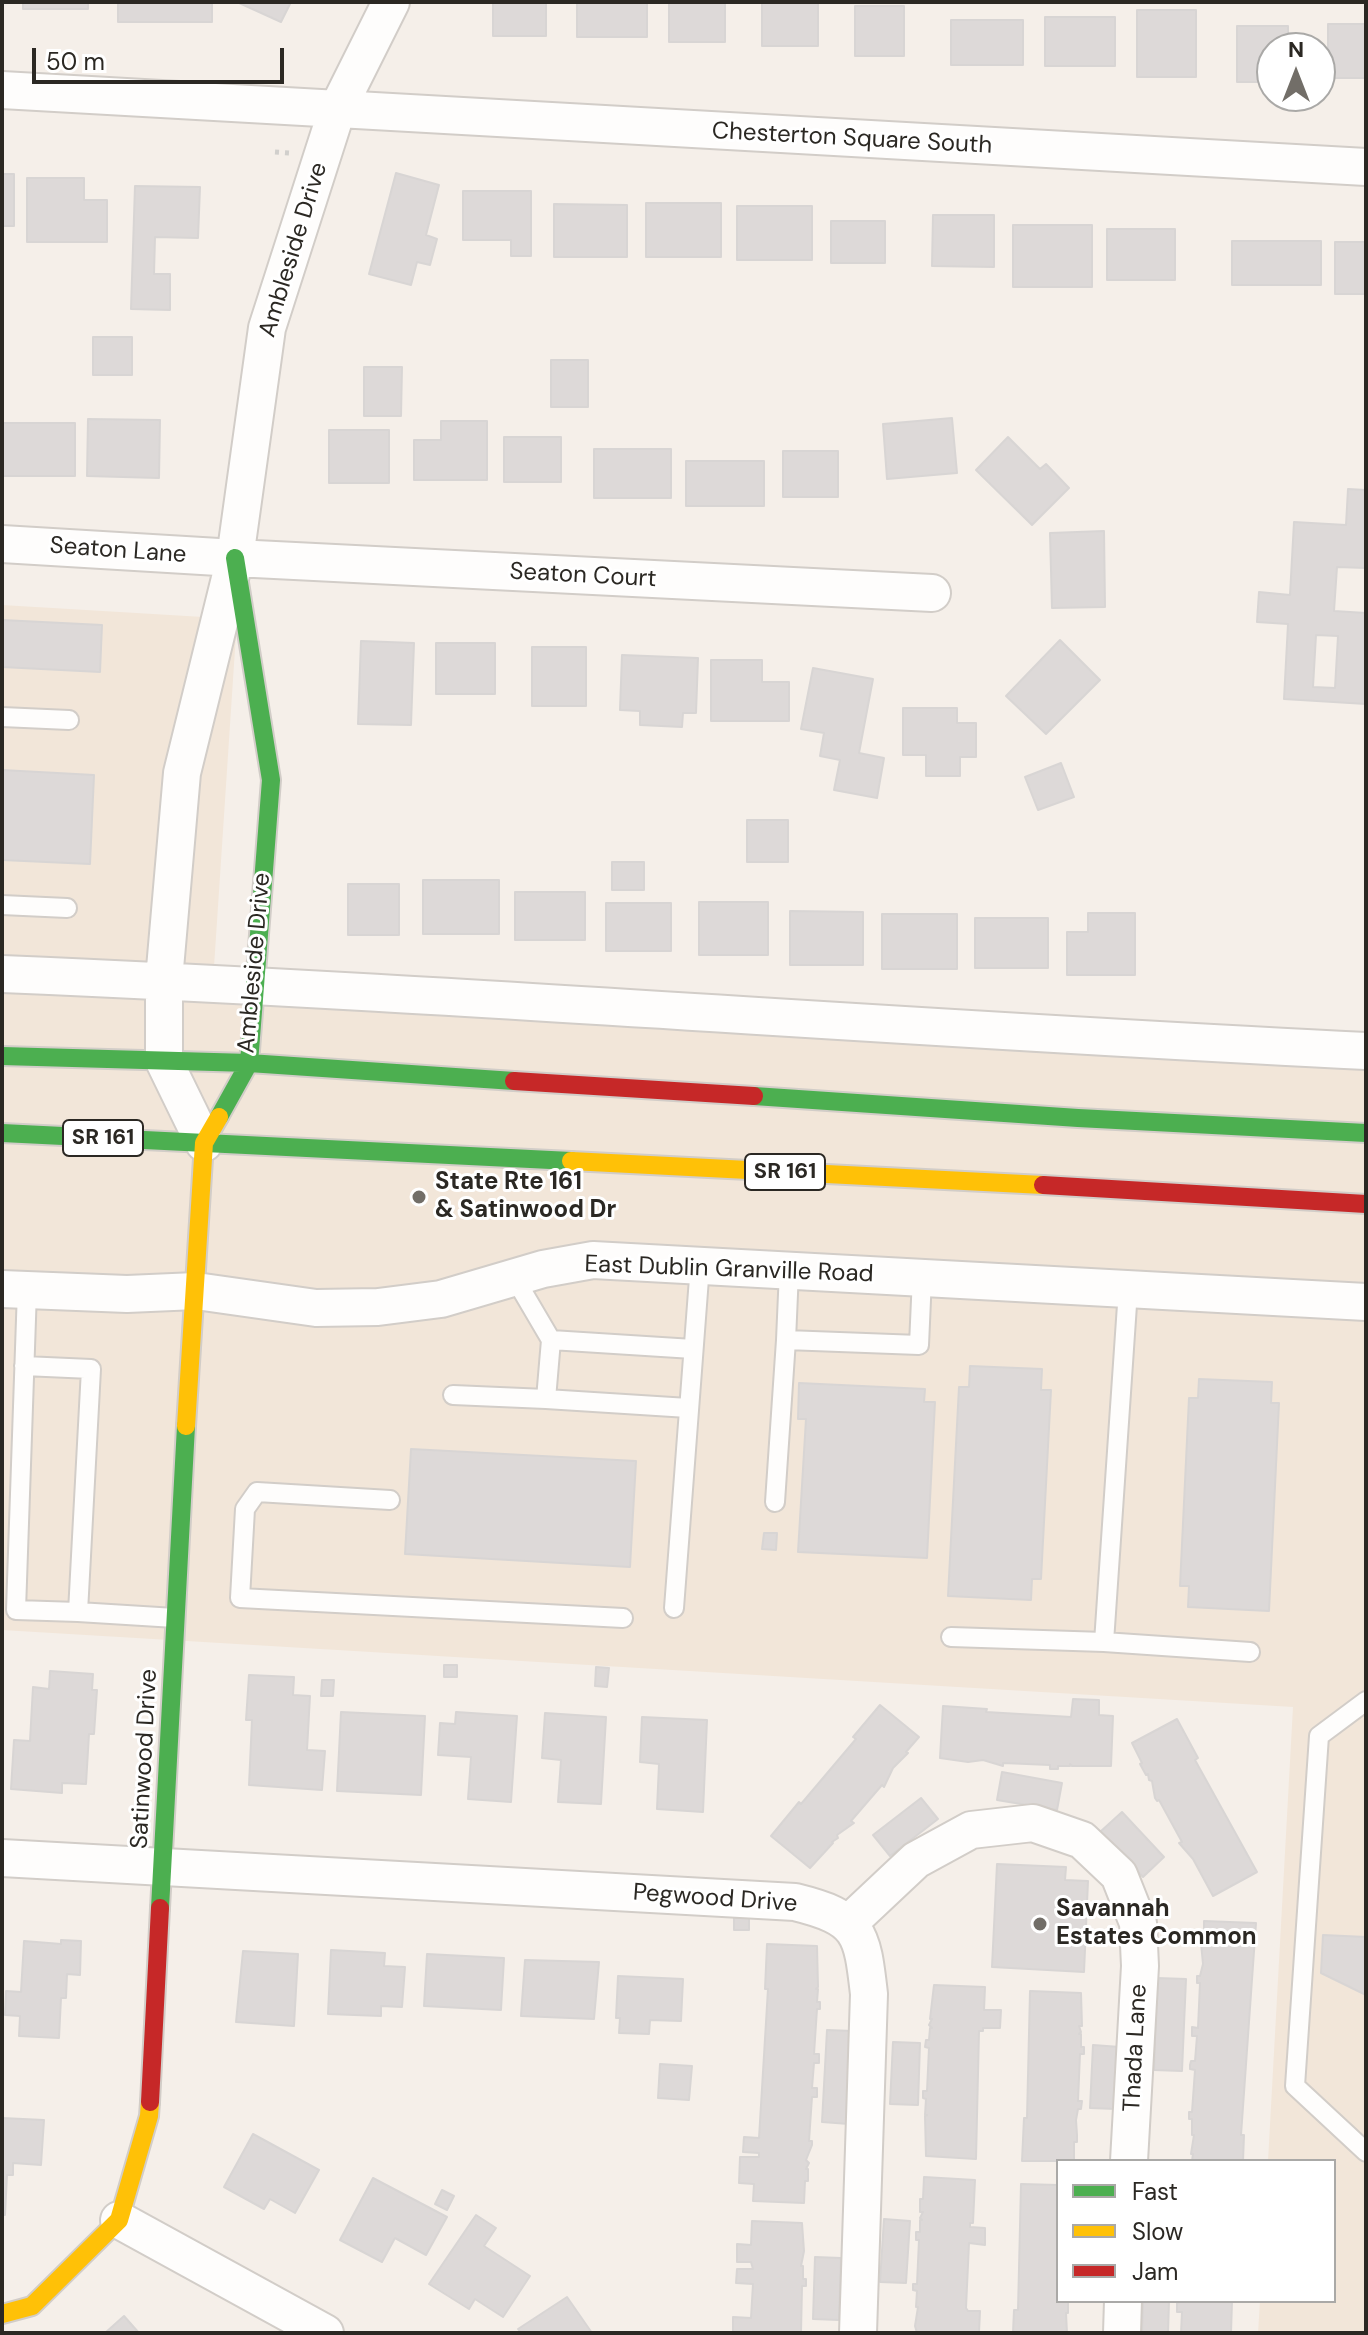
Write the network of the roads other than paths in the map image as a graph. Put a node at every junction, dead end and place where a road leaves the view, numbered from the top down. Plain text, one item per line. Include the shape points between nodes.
1 (391, 2) edge
2 (2, 90) edge
3 (337, 110) junction
4 (1366, 167) edge
5 (2, 544) edge
6 (235, 558) junction
7 (932, 593) dead end
8 (2, 717) edge
9 (69, 720) dead end
10 (2, 905) edge
11 (67, 908) dead end
12 (2, 974) edge
13 (164, 980) junction
14 (253, 984) junction
15 (1366, 1051) edge
16 (2, 1056) edge
17 (164, 1061) junction
18 (249, 1063) junction
19 (2, 1133) edge
20 (1366, 1133) edge
21 (204, 1143) junction
22 (1366, 1204) edge
23 (700, 1265) junction
24 (789, 1271) junction
25 (514, 1277) junction
26 (922, 1277) junction
27 (14, 1290) edge
28 (1128, 1290) junction
29 (196, 1291) junction
30 (1366, 1302) edge
31 (551, 1340) junction
32 (786, 1340) junction
33 (693, 1349) junction
34 (24, 1366) junction
35 (453, 1395) dead end
36 (546, 1399) junction
37 (688, 1408) junction
38 (390, 1500) dead end
39 (775, 1502) dead end
40 (674, 1608) dead end
41 (9, 1610) edge
42 (78, 1612) junction
43 (176, 1618) junction
44 (623, 1618) dead end
45 (951, 1637) dead end
46 (1104, 1642) junction
47 (1250, 1652) dead end
48 (1366, 1701) edge
49 (2, 1858) edge
50 (163, 1866) junction
51 (849, 1923) junction
52 (1366, 2152) edge
53 (1129, 2159) edge
54 (119, 2220) junction
55 (1123, 2303) edge
56 (2, 2314) edge
57 (325, 2333) edge
58 (858, 2333) edge
59 (1122, 2333) edge

1 - 3 street, Ambleside Drive
2 - 3 street, Chesterton Square South
3 - 4 street, Chesterton Square South
3 - 6 street, Ambleside Drive via 267,328
5 - 6 street, Seaton Lane
6 - 7 street, Seaton Court
6 - 13 street, Ambleside Drive via 182,773
6 - 14 main road, Ambleside Drive via 271,780
8 - 9 lane
10 - 11 lane
12 - 13 street
13 - 14 street
13 - 17 street, Ambleside Drive
14 - 15 street
14 - 18 main road, Ambleside Drive
16 - 17 main road
17 - 18 main road
17 - 21 street, Ambleside Drive
18 - 20 main road
18 - 21 main road, Ambleside Drive
19 - 21 main road, SR 161
21 - 22 main road, SR 161
21 - 29 main road, Satinwood Drive
23 - 24 street, East Dublin Granville Road
23 - 25 street, East Dublin Granville Road via 593,1260
23 - 33 lane
24 - 26 street, East Dublin Granville Road
24 - 32 lane
25 - 29 street, East Dublin Granville Road via 441,1299 378,1307 316,1308
25 - 31 lane
26 - 28 street, East Dublin Granville Road
26 - 32 lane via 919,1345
27 - 29 street, East Dublin Granville Road
27 - 34 lane
28 - 30 street, East Dublin Granville Road
28 - 46 lane
29 - 43 main road, Satinwood Drive
31 - 33 lane
31 - 36 lane
32 - 39 lane
33 - 37 lane
34 - 41 lane
34 - 42 lane via 91,1369
35 - 36 lane
36 - 37 lane
37 - 40 lane
38 - 44 lane via 257,1492 245,1509 240,1598
41 - 42 lane
42 - 43 lane
43 - 50 main road, Satinwood Drive
45 - 46 lane
46 - 47 lane
48 - 52 lane via 1319,1736 1295,2086
49 - 50 street, Pegwood Drive
50 - 51 street, Pegwood Drive via 795,1902
50 - 54 main road, Satinwood Drive via 149,2116
51 - 53 street, Thada Lane via 916,1860 971,1830 1033,1823 1082,1840 1119,1875 1138,1923
51 - 58 street via 863,1948 869,1994
54 - 56 main road, Satinwood Drive via 32,2306
54 - 57 street
55 - 59 street

